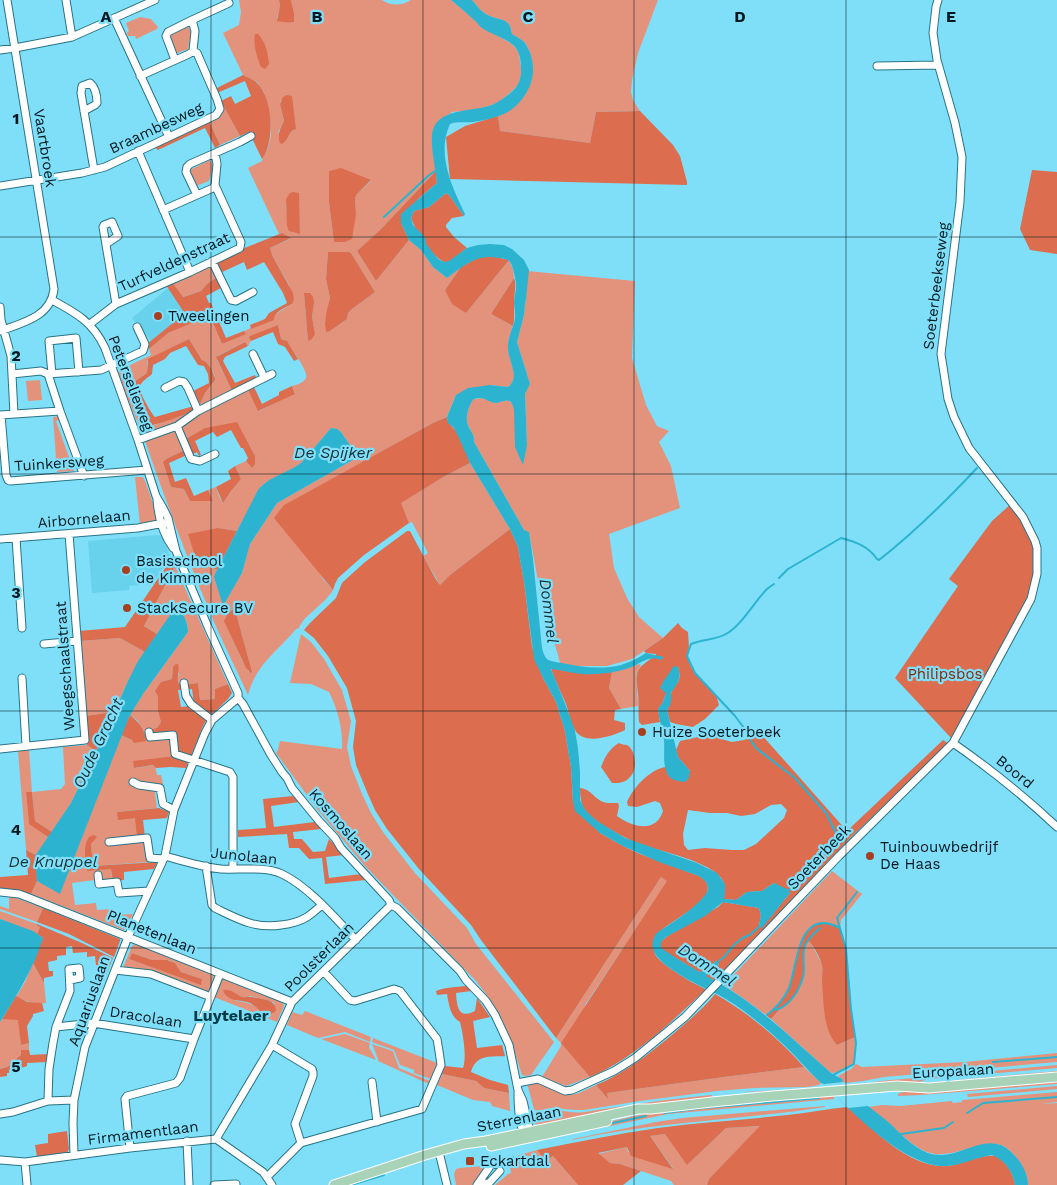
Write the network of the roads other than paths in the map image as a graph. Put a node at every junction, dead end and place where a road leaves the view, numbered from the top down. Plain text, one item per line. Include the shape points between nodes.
1 (7, 0) edge
2 (66, 0) edge
3 (154, 0) edge
4 (938, 0) edge
5 (146, 2) edge
6 (229, 3) dead end
7 (114, 18) junction
8 (192, 20) junction
9 (72, 37) junction
10 (15, 48) junction
11 (0, 50) edge
12 (193, 51) junction
13 (175, 60) junction
14 (938, 65) junction
15 (877, 66) dead end
16 (140, 76) junction
17 (84, 111) dead end
18 (251, 136) dead end
19 (169, 137) junction
20 (138, 151) junction
21 (215, 154) junction
22 (94, 170) junction
23 (36, 180) junction
24 (215, 185) junction
25 (0, 186) edge
26 (197, 195) junction
27 (163, 210) junction
28 (106, 244) dead end
29 (212, 261) junction
30 (190, 272) junction
31 (253, 292) dead end
32 (52, 300) junction
33 (116, 304) junction
34 (0, 307) edge
35 (0, 320) edge
36 (90, 324) junction
37 (138, 327) dead end
38 (2, 331) edge
39 (253, 354) dead end
40 (111, 366) junction
41 (78, 372) junction
42 (12, 374) junction
43 (50, 374) junction
44 (272, 374) dead end
45 (264, 377) junction
46 (165, 388) dead end
47 (60, 410) junction
48 (198, 410) junction
49 (14, 414) junction
50 (0, 415) edge
51 (177, 426) junction
52 (138, 440) junction
53 (215, 454) dead end
54 (147, 470) junction
55 (84, 476) junction
56 (165, 523) junction
57 (69, 534) junction
58 (16, 538) junction
59 (0, 539) edge
60 (22, 628) dead end
61 (77, 641) junction
62 (44, 644) dead end
63 (22, 678) dead end
64 (184, 683) dead end
65 (238, 698) junction
66 (212, 720) junction
67 (149, 732) dead end
68 (953, 742) junction
69 (26, 746) junction
70 (0, 749) edge
71 (194, 760) junction
72 (133, 782) dead end
73 (174, 810) junction
74 (1057, 827) edge
75 (110, 842) dead end
76 (164, 858) junction
77 (206, 866) junction
78 (233, 869) junction
79 (98, 876) dead end
80 (149, 891) junction
81 (0, 892) edge
82 (322, 905) junction
83 (391, 905) junction
84 (128, 937) junction
85 (356, 940) junction
86 (115, 970) junction
87 (324, 972) junction
88 (220, 974) junction
89 (70, 980) dead end
90 (211, 997) junction
91 (292, 1002) junction
92 (93, 1023) junction
93 (56, 1026) junction
94 (194, 1039) junction
95 (272, 1045) junction
96 (1057, 1077) edge
97 (372, 1082) dead end
98 (518, 1087) junction
99 (851, 1090) joint
100 (74, 1100) junction
101 (48, 1101) junction
102 (0, 1114) edge
103 (377, 1122) junction
104 (527, 1134) junction
105 (216, 1139) junction
106 (186, 1141) junction
107 (301, 1143) junction
108 (130, 1148) junction
109 (438, 1154) junction
110 (74, 1155) junction
111 (0, 1160) edge
112 (514, 1160) dead end
113 (25, 1162) junction
114 (503, 1168) junction
115 (266, 1177) junction
116 (236, 1184) dead end
117 (478, 1184) edge
118 (27, 1185) edge
119 (189, 1185) edge
120 (214, 1185) edge
121 (272, 1185) edge
122 (334, 1185) edge
123 (447, 1185) edge

1 - 10 street, Vaartbroek
2 - 9 street
3 - 5 street
4 - 14 street, Soeterbeekseweg via 933,33
5 - 7 street
6 - 8 street
7 - 9 street
7 - 16 street
8 - 12 street via 195,31
8 - 13 street via 166,36
9 - 10 street
10 - 11 street
10 - 23 street, Vaartbroek
12 - 13 street
12 - 19 street, Braambesweg via 197,53 220,109 216,115
13 - 16 street
14 - 15 street
14 - 68 street, Soeterbeekseweg via 962,157 960,202 941,354 948,399 969,448 1023,517 1037,548 1038,574 1031,599
16 - 19 street
17 - 22 street
18 - 21 street
19 - 20 street, Braambesweg
20 - 22 street, Braambesweg
20 - 27 street
21 - 24 street, Turfveldenstraat
21 - 26 street via 187,167 186,172
22 - 23 street, Braambesweg
23 - 25 street, Braambesweg
23 - 32 street, Vaartbroek via 53,281
24 - 26 street
24 - 29 street, Turfveldenstraat via 241,242 240,248
26 - 27 street
27 - 30 street
28 - 33 street
29 - 30 street, Turfveldenstraat
29 - 31 street via 231,300 236,301
30 - 33 street, Turfveldenstraat
32 - 36 street, Peterselieweg
32 - 38 street via 38,316
33 - 36 street, Turfveldenstraat
34 - 35 street
35 - 38 street
36 - 40 street, Peterselieweg via 100,337
37 - 40 street via 145,344 144,351
38 - 42 street via 11,356
39 - 45 street
40 - 41 street
40 - 52 street, Peterselieweg
41 - 43 street
41 - 43 street via 76,338 49,341
42 - 43 street via 41,371
42 - 49 street
43 - 47 street
44 - 45 street
45 - 48 street
46 - 48 street via 184,382
47 - 49 street
47 - 55 street
48 - 51 street
49 - 50 street
50 - 55 street, Tuinkersweg via 8,480
51 - 52 street
51 - 53 street via 191,459 200,461
52 - 54 street, Peterselieweg
54 - 55 street, Tuinkersweg
54 - 56 street, Peterselieweg via 164,508
56 - 57 street, Airbornelaan
56 - 65 street, Kosmoslaan
57 - 58 street, Airbornelaan
57 - 61 street, Weegschaalstraat
58 - 59 street, Airbornelaan
58 - 60 street
61 - 62 street
61 - 69 street, Weegschaalstraat via 85,740
63 - 69 street
64 - 66 street via 191,704
65 - 66 street, Aquariuslaan
65 - 83 street, Kosmoslaan via 292,788
66 - 71 street, Aquariuslaan
67 - 71 street via 150,737 173,735 175,754
68 - 74 street, Boord
68 - 98 street, Soeterbeek via 838,856 685,1018 635,1058 568,1091 538,1079
69 - 70 street, Weegschaalstraat
71 - 73 street, Aquariuslaan
71 - 78 street via 230,772 233,777
72 - 73 street via 160,788 163,804
73 - 76 street, Aquariuslaan
75 - 76 street via 147,838 150,858
76 - 77 street, Junolaan
76 - 80 street, Aquariuslaan
77 - 78 street, Junolaan
77 - 82 street via 212,905 246,922 271,927 292,924
78 - 82 street, Junolaan via 281,873
79 - 80 street via 99,884 117,882 119,894
80 - 84 street, Aquariuslaan
81 - 84 street, Planetenlaan via 19,894
82 - 85 street, Junolaan
83 - 85 street, Poolsterlaan
83 - 98 street, Kosmoslaan via 460,971 486,1001 509,1045
84 - 86 street, Aquariuslaan
84 - 88 street, Planetenlaan
85 - 87 street, Poolsterlaan
86 - 90 street via 151,974
86 - 92 street, Aquariuslaan
87 - 91 street, Poolsterlaan
87 - 103 street via 350,1000 394,989 400,991 437,1039 441,1065 422,1109
88 - 90 street
88 - 91 street, Planetenlaan
89 - 93 street via 70,991
90 - 94 street
91 - 95 street, Poolsterlaan
92 - 93 street
92 - 94 street, Dracolaan
92 - 100 street, Aquariuslaan
93 - 101 street
94 - 108 street via 176,1084 125,1099
95 - 105 street, Poolsterlaan
95 - 107 street via 313,1072 295,1124
96 - 99 main road, Europalaan via 929,1088 898,1086
97 - 103 street
98 - 104 street, Kosmoslaan
99 - 104 main road, Sterrenlaan via 638,1109
100 - 101 street
100 - 110 street, Aquariuslaan
101 - 102 street
103 - 107 street
104 - 109 main road, Sterrenlaan
105 - 106 street, Firmamentlaan
105 - 115 street, Firmamentlaan
106 - 108 street, Firmamentlaan
106 - 119 street
107 - 115 street
108 - 110 street, Firmamentlaan
109 - 122 main road, Sterrenlaan
109 - 123 street
110 - 113 street, Firmamentlaan
111 - 113 street, Firmamentlaan
112 - 114 street
113 - 118 street
114 - 117 street via 489,1183
114 - 117 street via 491,1165
115 - 121 street, Firmamentlaan
116 - 120 street

